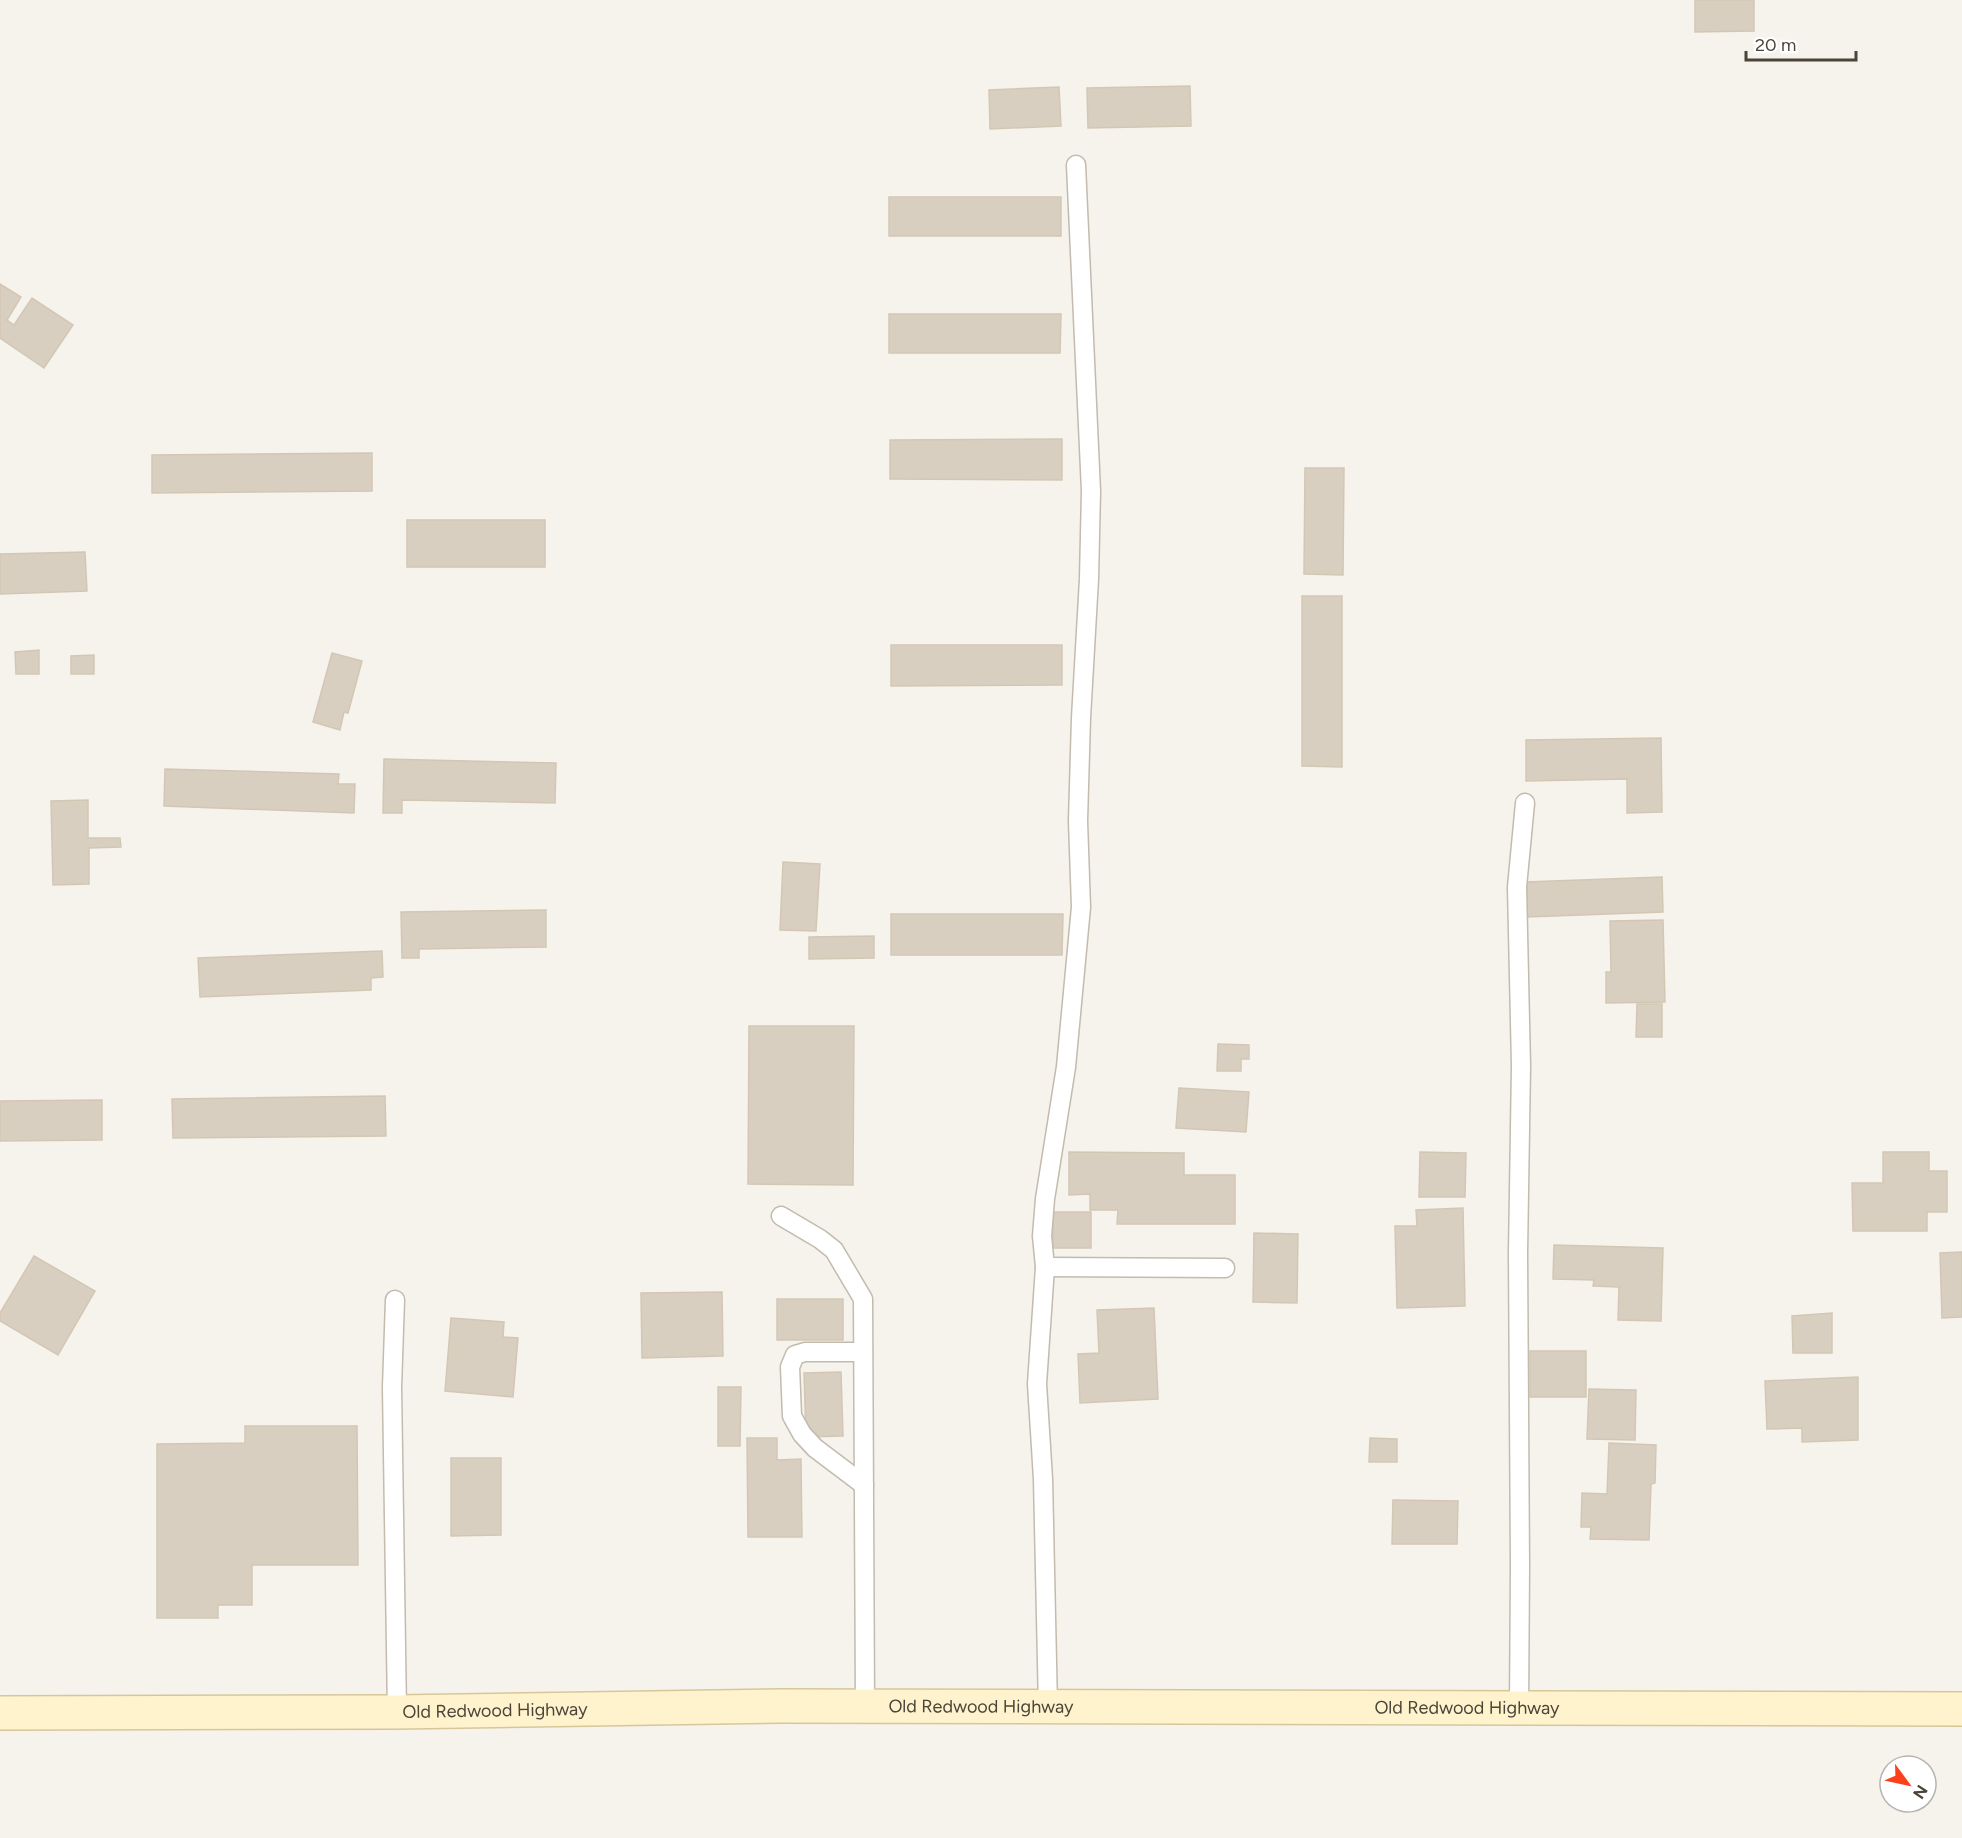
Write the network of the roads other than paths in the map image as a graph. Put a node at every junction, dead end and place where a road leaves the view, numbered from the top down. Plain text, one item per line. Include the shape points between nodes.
1 (1076, 165) dead end
2 (1525, 803) dead end
3 (781, 1216) dead end
4 (1045, 1267) junction
5 (1226, 1269) dead end
6 (395, 1300) dead end
7 (863, 1352) junction
8 (864, 1485) junction
9 (866, 1706) junction
10 (1048, 1708) junction
11 (1519, 1709) junction
12 (1962, 1709) edge
13 (397, 1712) junction
14 (0, 1713) edge

1 - 4 lane via 1091,491 1078,821 1081,907 1066,1067 1045,1199
2 - 11 lane via 1517,887 1521,1066
3 - 7 lane via 834,1250 852,1279 863,1299
4 - 5 lane
4 - 10 lane via 1037,1384
6 - 13 lane via 392,1387
7 - 8 lane
7 - 8 lane via 805,1352 795,1355 790,1367 792,1416 802,1434
8 - 9 lane
9 - 10 main road, Old Redwood Highway
9 - 13 main road, Old Redwood Highway
10 - 11 main road, Old Redwood Highway
11 - 12 main road, Old Redwood Highway
13 - 14 main road, Old Redwood Highway

